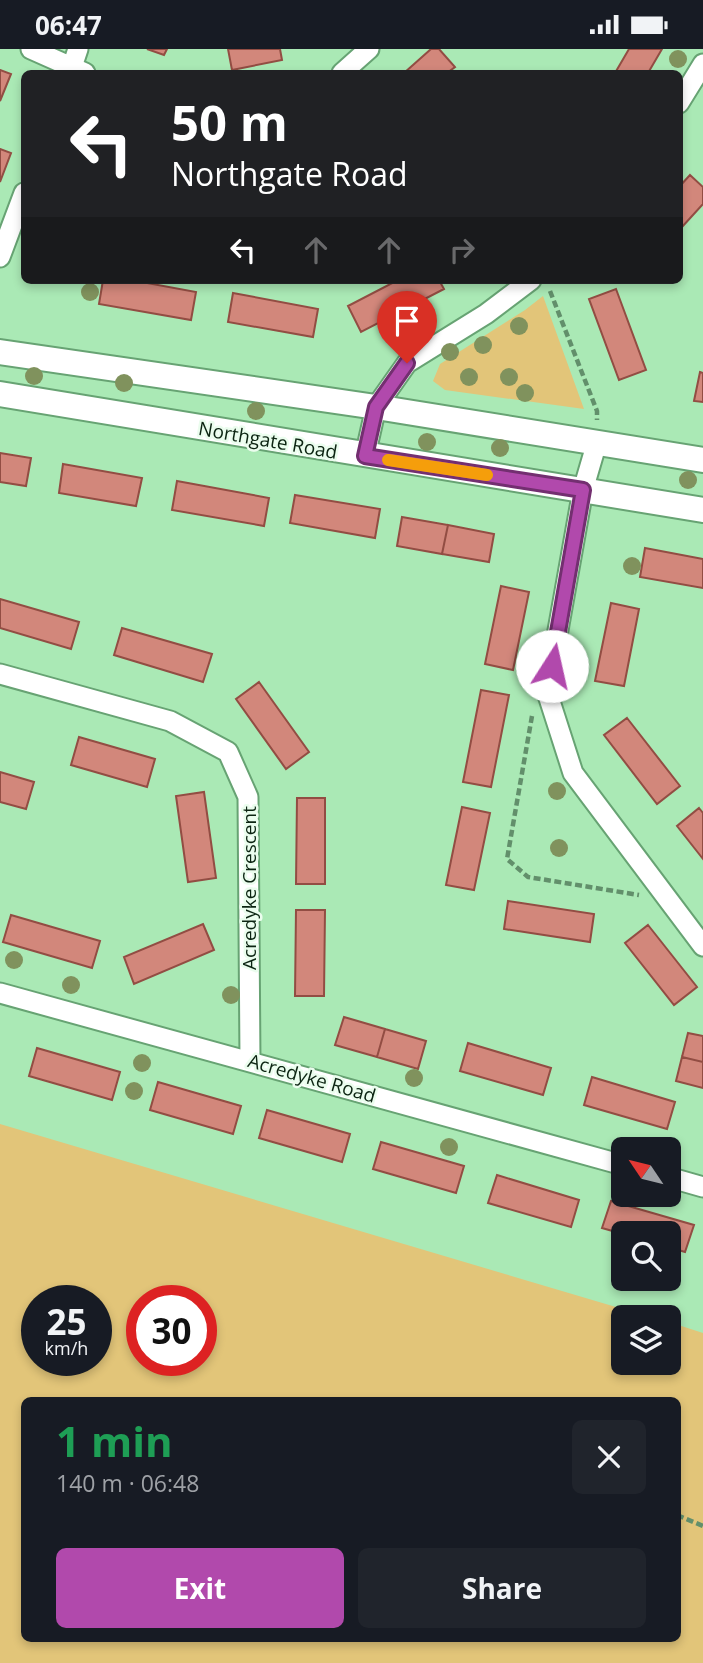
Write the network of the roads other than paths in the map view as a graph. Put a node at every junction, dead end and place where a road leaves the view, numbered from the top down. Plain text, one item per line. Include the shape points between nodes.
1 (31, 49) edge
2 (78, 49) edge
3 (369, 49) edge
4 (703, 64) edge
5 (71, 70) edge
6 (75, 70) edge
7 (345, 70) edge
8 (683, 96) edge
9 (21, 201) edge
10 (0, 257) edge
11 (526, 284) edge
12 (0, 352) edge
13 (0, 394) edge
14 (376, 407) junction
15 (597, 442) junction
16 (365, 456) junction
17 (703, 460) edge
18 (583, 490) junction
19 (703, 510) edge
20 (0, 674) edge
21 (703, 946) edge
22 (0, 993) edge
23 (250, 1061) junction
24 (611, 1162) edge
25 (681, 1181) edge
26 (703, 1187) edge

1 - 5 street
2 - 6 street
3 - 7 street
4 - 8 street
9 - 10 street
11 - 14 street via 407,363
12 - 14 street
13 - 16 street, Northgate Road
14 - 15 street
14 - 16 street
15 - 17 street
15 - 18 street
16 - 18 street, Northgate Road
18 - 19 street, Northgate Road
18 - 21 street via 547,692 572,773
20 - 23 street, Acredyke Crescent via 170,721 228,752 248,797
22 - 23 street, Acredyke Road
23 - 24 street, Acredyke Road
25 - 26 street

